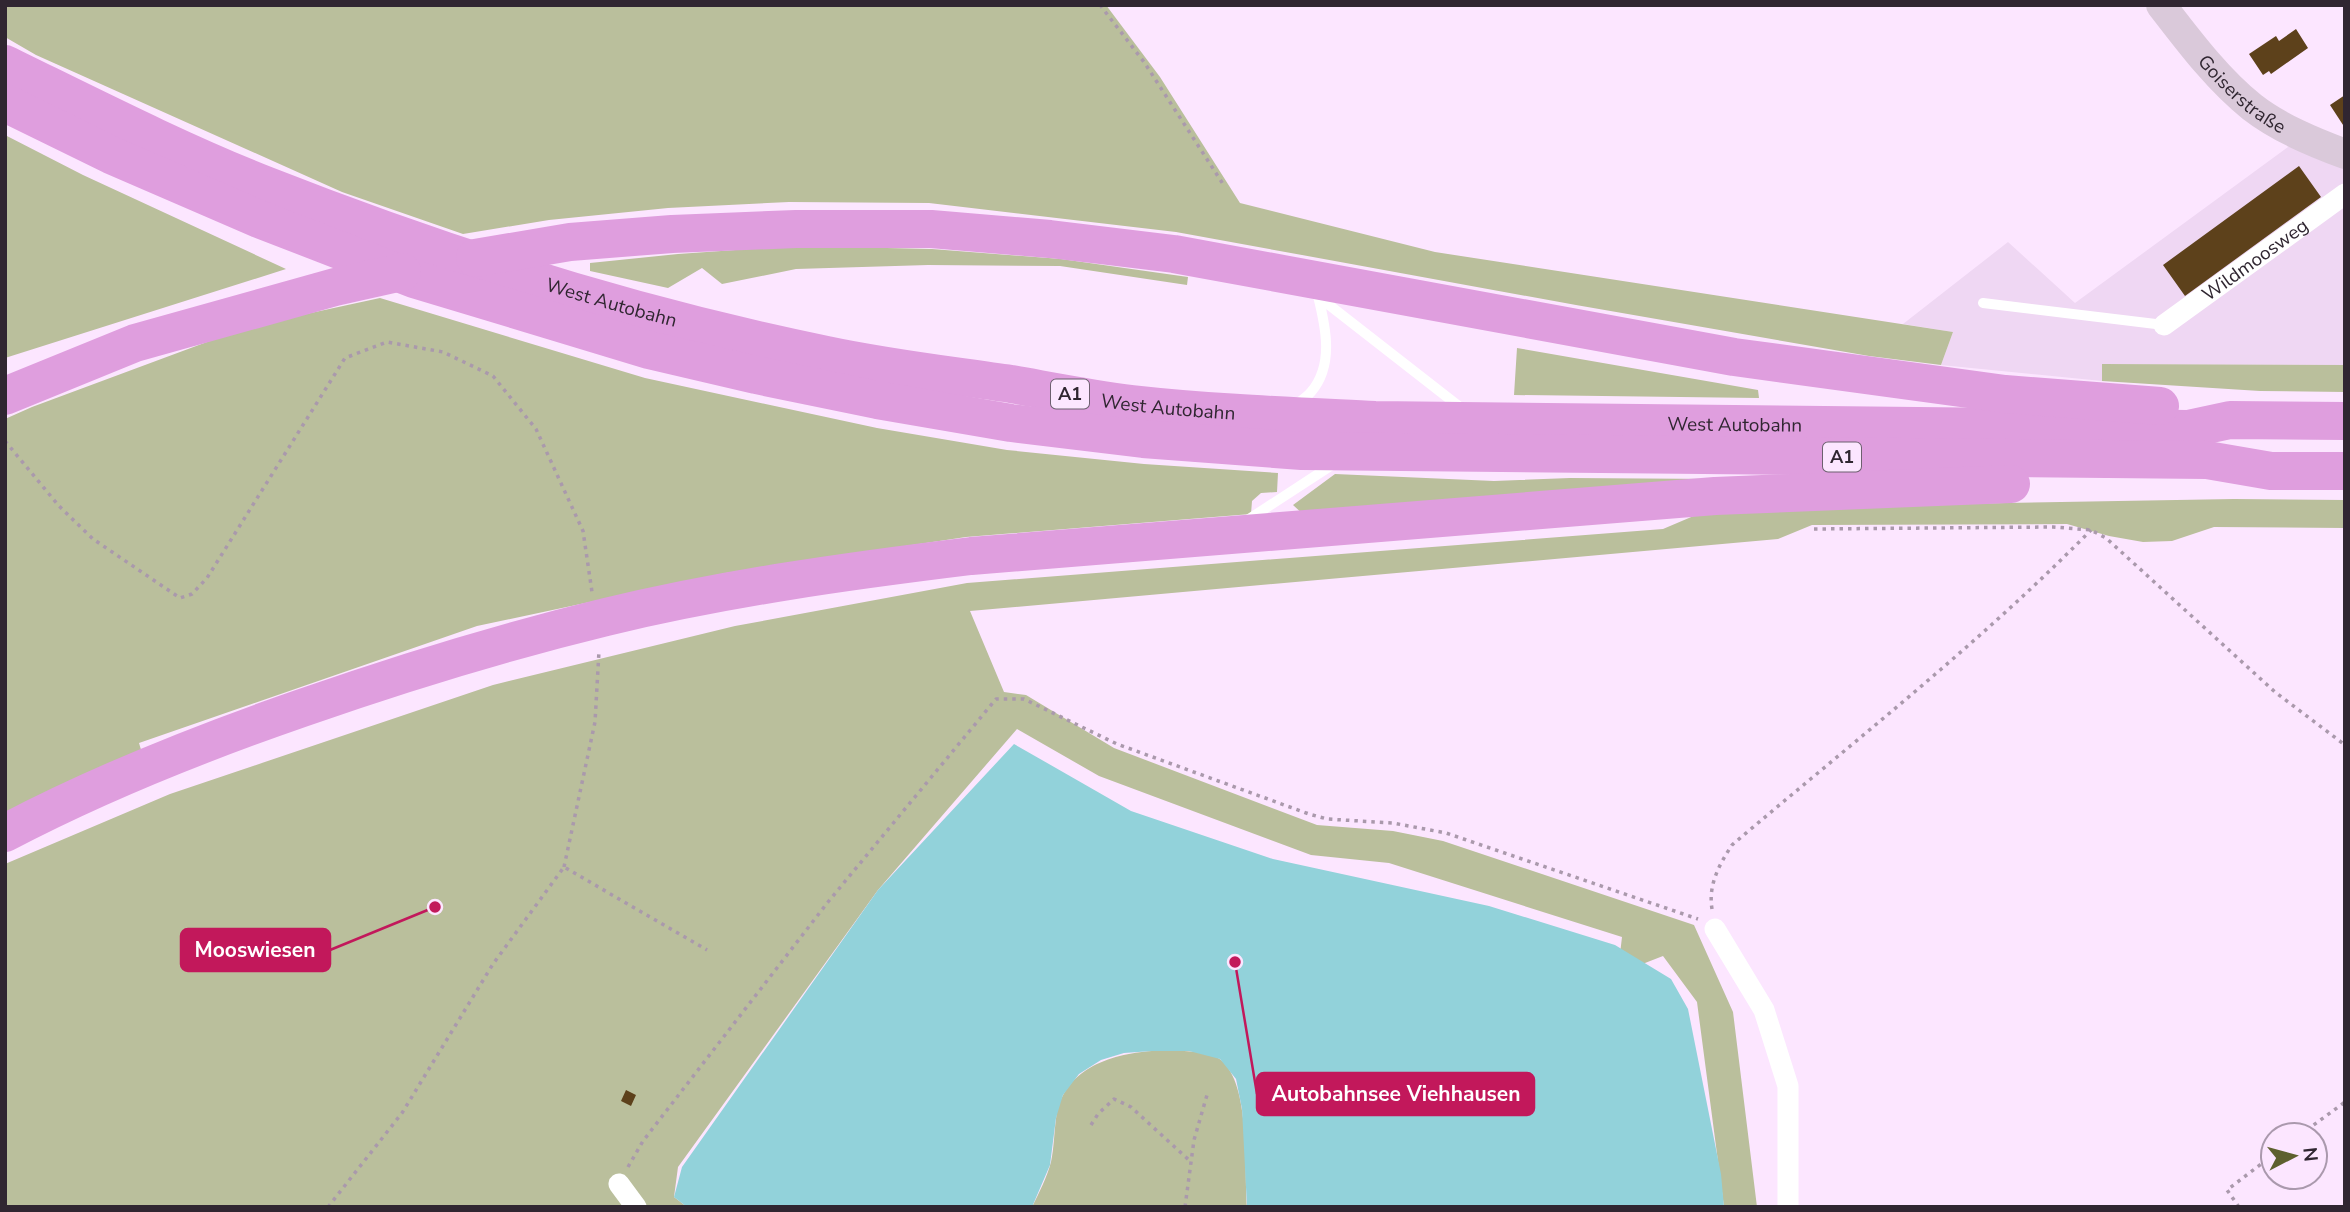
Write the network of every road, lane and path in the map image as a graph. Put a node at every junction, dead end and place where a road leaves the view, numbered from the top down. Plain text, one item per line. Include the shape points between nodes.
1 (1100, 5) edge
2 (2161, 5) edge
3 (5, 64) edge
4 (5, 103) edge
5 (2345, 154) edge
6 (1223, 184) dead end
7 (2345, 194) edge
8 (1304, 286) junction
9 (1983, 303) dead end
10 (2164, 325) joint
11 (5, 397) edge
12 (1273, 415) junction
13 (2230, 419) junction
14 (1479, 421) junction
15 (2345, 421) edge
16 (5, 441) edge
17 (1353, 452) junction
18 (2271, 471) junction
19 (2345, 471) edge
20 (1814, 529) dead end
21 (2091, 530) junction
22 (1227, 534) junction
23 (592, 592) dead end
24 (599, 651) dead end
25 (2345, 745) edge
26 (5, 833) edge
27 (564, 867) junction
28 (1715, 929) junction
29 (707, 950) dead end
30 (1207, 1095) dead end
31 (2345, 1101) edge
32 (2319, 1121) edge
33 (1091, 1125) dead end
34 (1190, 1161) junction
35 (2259, 1165) edge
36 (619, 1184) joint
37 (328, 1207) edge
38 (636, 1207) edge
39 (1185, 1207) edge
40 (1788, 1207) edge
41 (2239, 1207) edge

1 - 6 path via 1144,62
2 - 5 street, Goiserstraße via 2199,54 2250,105 2319,145
3 - 12 highway, West Autobahn / A1 via 262,183 397,235 631,308 885,366 1132,404
4 - 17 highway, West Autobahn / A1 via 259,219 414,279 649,350 877,401 1011,423 1143,439
7 - 10 street, Wildmoosweg
8 - 11 highway via 1174,254 931,229 782,229 570,242 335,287 135,343
8 - 12 lane via 1326,331 1324,367 1311,392 1290,409
8 - 13 highway via 1734,357 2005,394 2188,408
8 - 14 lane
9 - 10 lane
12 - 14 highway, West Autobahn / A1
13 - 14 highway, West Autobahn / A1 via 2188,429
13 - 15 highway, West Autobahn / A1
16 - 23 path via 93,539 180,598 192,594 207,578 345,359 387,342 443,352 493,376 536,429 583,531
17 - 18 highway, West Autobahn / A1 via 2207,460
17 - 22 lane
18 - 19 highway, West Autobahn / A1
18 - 22 highway via 2207,480 1715,496
20 - 21 path
21 - 25 path via 2106,538 2275,692
21 - 28 path via 1965,650 1732,845 1717,869 1710,897
22 - 26 highway via 849,571 608,616 490,647 226,734
24 - 27 path via 595,722
27 - 29 path
27 - 37 path via 493,964 402,1113
28 - 36 path via 1696,918 1446,833 1309,814 1117,744 1024,699 996,699 828,902 643,1141
28 - 40 street via 1764,1010 1788,1086
30 - 34 path
31 - 32 path
33 - 34 path via 1114,1099 1130,1107
34 - 39 path
35 - 41 path via 2227,1189
36 - 38 street

